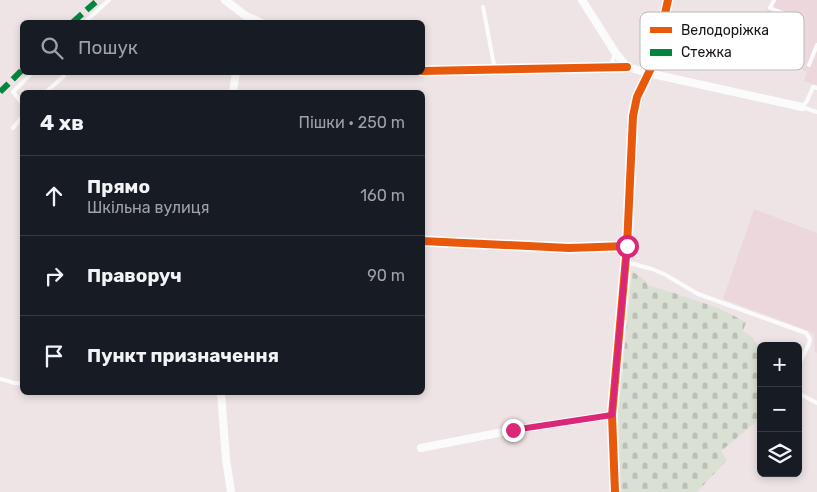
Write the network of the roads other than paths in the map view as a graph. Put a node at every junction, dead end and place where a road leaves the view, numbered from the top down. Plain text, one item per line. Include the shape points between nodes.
1 (109, 0) edge
2 (225, 0) edge
3 (582, 0) edge
4 (774, 0) edge
5 (483, 7) dead end
6 (780, 12) edge
7 (244, 19) edge
8 (87, 20) edge
9 (817, 45) edge
10 (615, 52) junction
11 (809, 65) dead end
12 (627, 67) junction
13 (610, 68) junction
14 (425, 70) edge
15 (494, 70) junction
16 (650, 70) edge
17 (648, 73) junction
18 (30, 75) edge
19 (236, 75) edge
20 (64, 76) dead end
21 (817, 88) edge
22 (48, 90) edge
23 (233, 90) edge
24 (20, 101) edge
25 (802, 107) junction
26 (817, 112) edge
27 (20, 119) edge
28 (13, 128) dead end
29 (425, 240) edge
30 (627, 246) junction
31 (626, 262) junction
32 (802, 358) edge
33 (0, 379) edge
34 (20, 384) edge
35 (221, 395) edge
36 (802, 395) edge
37 (817, 404) edge
38 (612, 415) junction
39 (421, 448) dead end
40 (231, 492) edge
41 (615, 492) edge

1 - 8 lane
2 - 7 street
3 - 10 street
4 - 6 lane via 770,8
5 - 15 lane
9 - 11 lane
10 - 12 street
10 - 13 lane
12 - 13 street
12 - 17 street
13 - 15 street
14 - 15 street
16 - 17 street
17 - 25 street
17 - 30 street via 633,116
18 - 24 lane via 13,92
19 - 23 street
20 - 22 lane
21 - 25 lane via 813,88
25 - 26 lane
27 - 28 lane
29 - 30 street via 569,248
30 - 31 street
31 - 32 lane via 664,274 698,294 806,333 810,339
31 - 38 street
33 - 34 lane
35 - 40 street
36 - 37 lane
38 - 39 street
38 - 41 street

